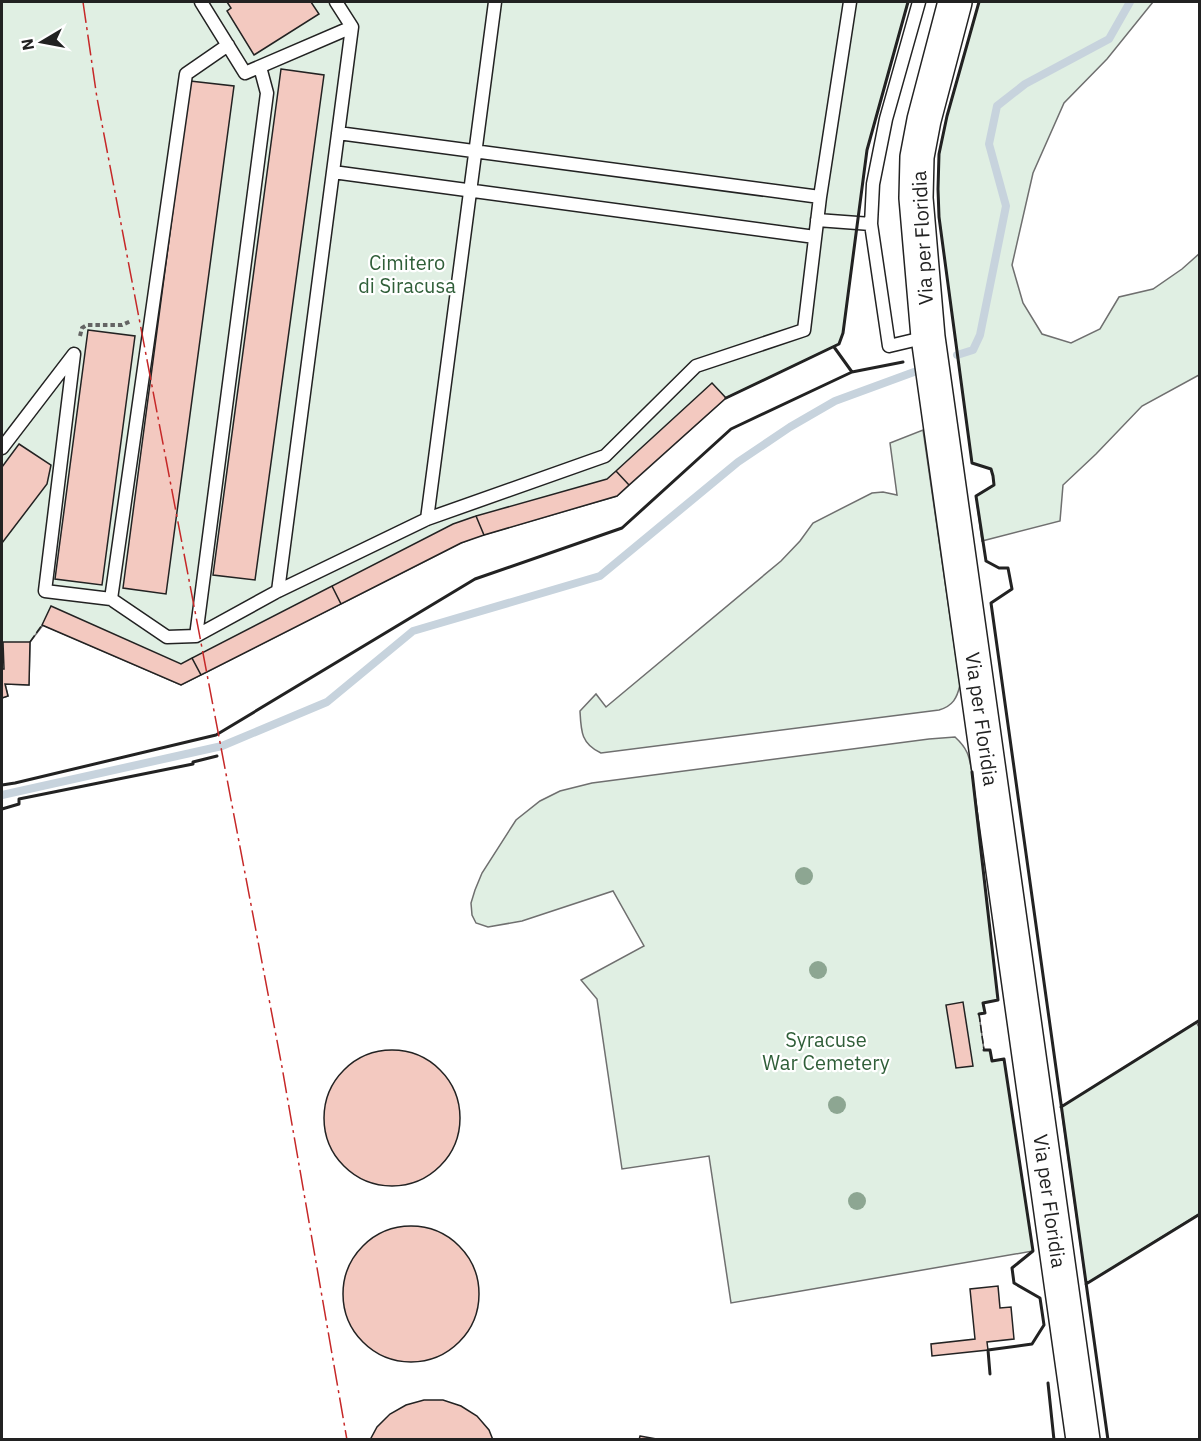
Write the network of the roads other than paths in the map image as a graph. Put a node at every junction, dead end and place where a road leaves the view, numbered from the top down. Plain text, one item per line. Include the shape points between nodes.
1 (201, 2) edge
2 (336, 2) edge
3 (495, 2) edge
4 (849, 2) edge
5 (919, 2) edge
6 (955, 2) edge
7 (352, 27) junction
8 (228, 45) junction
9 (260, 67) junction
10 (338, 133) junction
11 (476, 151) junction
12 (333, 172) junction
13 (470, 191) junction
14 (820, 197) junction
15 (817, 220) junction
16 (871, 224) junction
17 (815, 237) junction
18 (928, 337) junction
19 (2, 448) edge
20 (427, 519) junction
21 (278, 591) junction
22 (111, 599) junction
23 (196, 636) junction
24 (1083, 1440) edge

1 - 8 lane
2 - 7 lane
3 - 11 lane
4 - 14 lane
5 - 16 lane via 886,119 873,184
6 - 18 main road, Via per Floridia via 917,157 916,198
7 - 9 lane
7 - 10 lane
8 - 9 lane via 245,73
8 - 22 lane via 186,74
9 - 23 lane via 267,93
10 - 11 lane
10 - 12 lane
11 - 13 lane
11 - 14 lane
12 - 13 lane
12 - 21 lane
13 - 17 lane
13 - 20 lane
14 - 15 lane
15 - 16 lane
15 - 17 lane
16 - 18 lane via 889,345
17 - 20 lane via 804,330 696,366 605,456
18 - 24 main road, Via per Floridia
19 - 22 lane via 74,354 45,591
20 - 21 lane
21 - 23 lane
22 - 23 lane via 167,638

